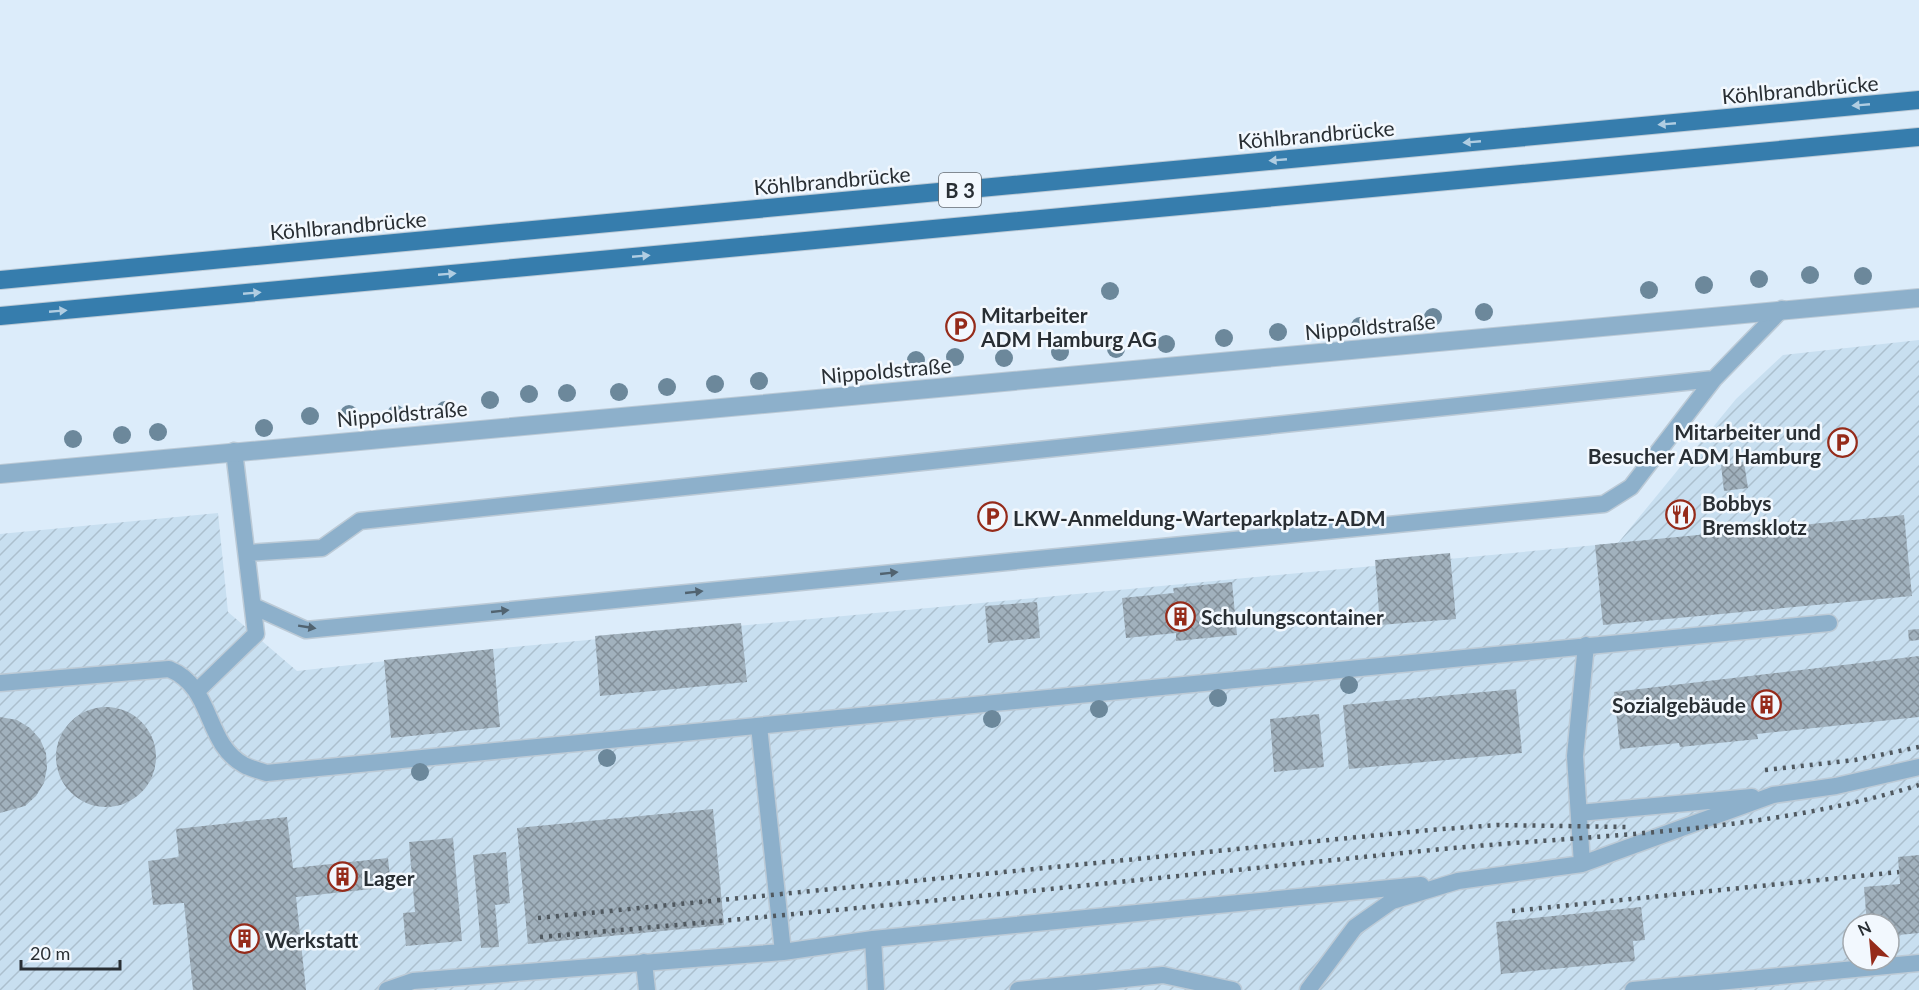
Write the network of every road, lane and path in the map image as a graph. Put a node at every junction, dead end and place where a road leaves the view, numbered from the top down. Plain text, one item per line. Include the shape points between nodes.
1 (1919, 100) edge
2 (1919, 137) edge
3 (0, 280) edge
4 (1919, 298) edge
5 (1782, 309) junction
6 (0, 316) edge
7 (1714, 379) junction
8 (234, 451) junction
9 (0, 474) edge
10 (247, 553) junction
11 (253, 606) junction
12 (1829, 623) dead end
13 (1586, 645) junction
14 (0, 683) edge
15 (198, 690) junction
16 (759, 726) junction
17 (1919, 767) edge
18 (1773, 795) junction
19 (1579, 813) junction
20 (1582, 864) junction
21 (1458, 881) junction
22 (873, 939) junction
23 (783, 951) junction
24 (644, 962) junction
25 (1919, 963) edge
26 (387, 990) edge
27 (647, 990) edge
28 (876, 990) edge
29 (1018, 990) edge
30 (1233, 990) edge
31 (1308, 990) edge
32 (1633, 990) edge

1 -> 3 main road, Köhlbrandbrücke / B 3
6 -> 2 main road, B 3
4 - 5 street, Nippoldstraße
5 - 7 lane
5 - 8 street, Nippoldstraße
7 - 10 lane via 360,521 322,548
11 -> 7 lane via 306,630 1604,504 1631,487
8 - 9 street, Nippoldstraße
8 - 10 lane
10 - 11 lane
11 - 15 lane via 256,634
12 - 13 lane
13 - 16 lane
13 - 19 lane via 1575,756
14 - 15 lane via 169,669 183,675
15 - 16 lane via 208,720 232,756 266,773
16 - 23 lane
17 - 18 lane via 1836,786
18 - 19 lane
18 - 20 lane
19 - 20 lane
20 - 21 lane
21 - 22 lane
21 - 31 lane via 1392,901 1355,927
22 - 23 lane
22 - 28 lane
23 - 24 lane
24 - 26 lane via 413,981
24 - 27 lane
25 - 32 lane
29 - 30 lane via 1163,975

